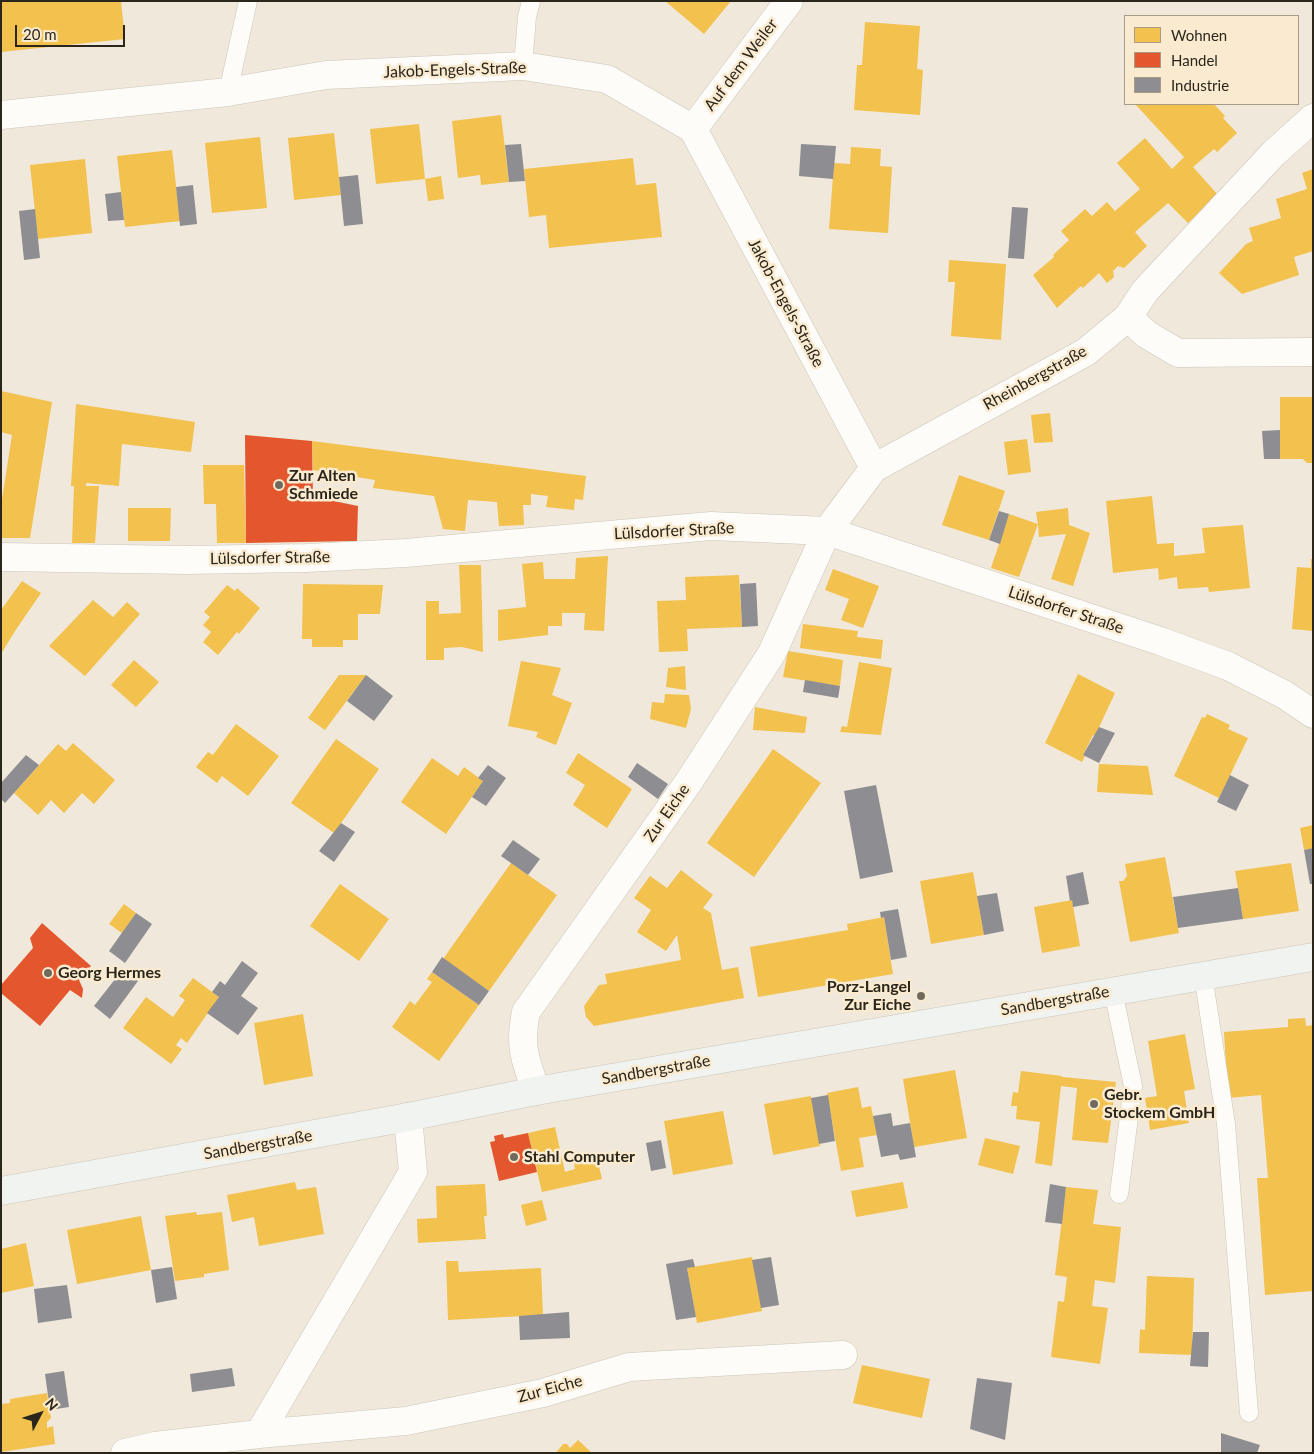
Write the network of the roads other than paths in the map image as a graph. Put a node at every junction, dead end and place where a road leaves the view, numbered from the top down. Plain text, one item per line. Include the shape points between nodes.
1 (248, 1) edge
2 (531, 1) edge
3 (788, 1) edge
4 (523, 66) junction
5 (228, 92) junction
6 (1, 115) edge
7 (1313, 118) edge
8 (693, 130) junction
9 (1128, 317) junction
10 (1313, 352) edge
11 (874, 468) junction
12 (827, 531) junction
13 (1, 557) edge
14 (1313, 714) edge
15 (1313, 957) edge
16 (1203, 975) junction
17 (1112, 991) junction
18 (536, 1091) junction
19 (408, 1118) junction
20 (1, 1191) edge
21 (1119, 1194) dead end
22 (843, 1355) dead end
23 (1250, 1413) dead end
24 (259, 1434) junction
25 (125, 1453) edge

1 - 5 lane
2 - 4 lane
3 - 8 street, Auf dem Weiler
4 - 5 street, Jakob-Engels-Straße via 326,75
4 - 8 street, Jakob-Engels-Straße via 607,80
5 - 6 street, Jakob-Engels-Straße
7 - 9 street, Rheinbergstraße via 1274,152 1159,276
8 - 11 street, Jakob-Engels-Straße
9 - 10 street via 1146,334 1178,353
9 - 11 street, Rheinbergstraße via 1086,352
11 - 12 street, Rheinbergstraße
12 - 13 street, Lülsdorfer Straße via 711,526 406,553 306,558
12 - 14 street, Lülsdorfer Straße via 1228,666 1285,695
12 - 18 street, Zur Eiche via 772,653 688,783 526,1012 522,1032 523,1055
15 - 16 street, Sandbergstraße
16 - 17 street, Sandbergstraße
16 - 23 lane via 1226,1124
17 - 18 street, Sandbergstraße
17 - 21 lane via 1133,1086
18 - 19 street, Sandbergstraße
19 - 20 street, Sandbergstraße
19 - 24 street via 413,1172
22 - 24 street, Zur Eiche via 629,1367 543,1393 406,1421
24 - 25 street, Zur Eiche via 155,1446

